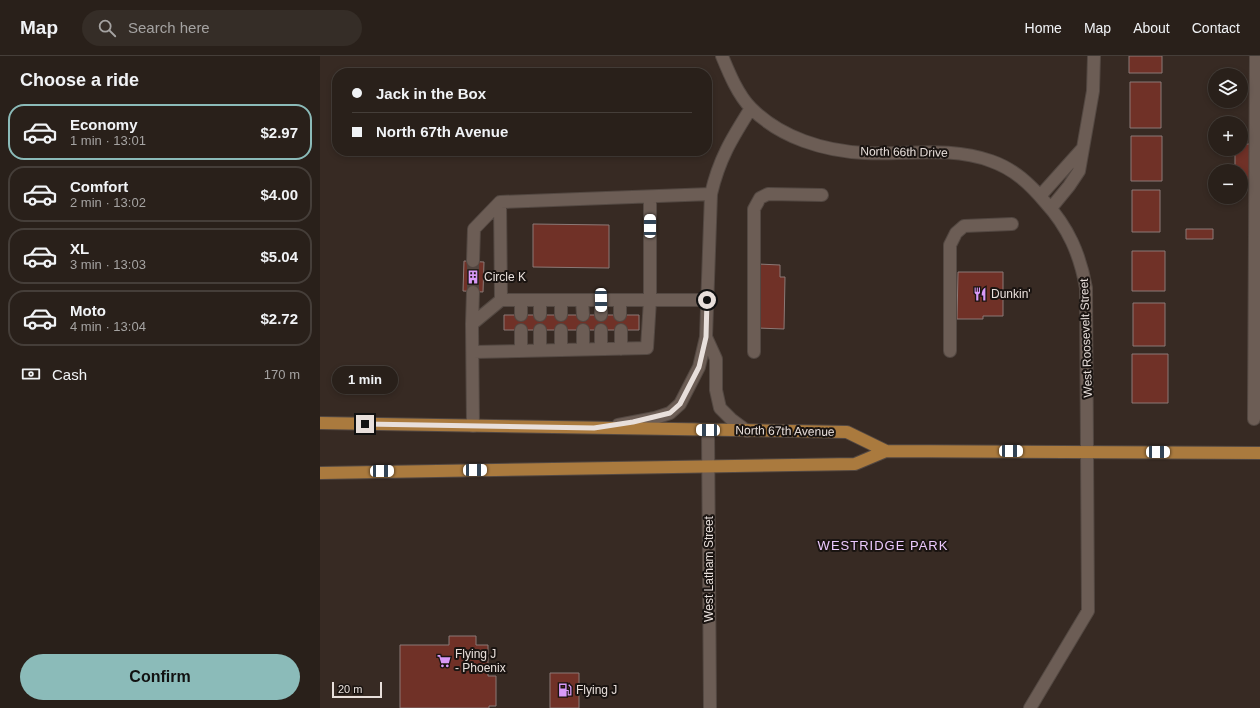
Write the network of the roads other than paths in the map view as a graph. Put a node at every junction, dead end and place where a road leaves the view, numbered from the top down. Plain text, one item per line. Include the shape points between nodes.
1 (722, 56) edge
2 (1094, 56) edge
3 (1256, 56) edge
4 (751, 108) junction
5 (1084, 147) junction
6 (711, 194) junction
7 (822, 195) dead end
8 (1040, 196) junction
9 (650, 197) junction
10 (500, 202) junction
11 (1051, 208) junction
12 (1012, 224) dead end
13 (473, 261) tunnel mouth
14 (473, 292) tunnel mouth
15 (501, 300) junction
16 (521, 300) junction
17 (540, 300) junction
18 (561, 300) junction
19 (582, 300) junction
20 (601, 300) junction
21 (620, 300) junction
22 (650, 300) junction
23 (707, 300) junction
24 (521, 315) dead end
25 (540, 315) dead end
26 (561, 315) dead end
27 (583, 315) dead end
28 (601, 315) dead end
29 (620, 315) dead end
30 (472, 324) junction
31 (521, 330) dead end
32 (540, 330) dead end
33 (561, 330) dead end
34 (583, 330) dead end
35 (601, 330) dead end
36 (621, 330) dead end
37 (706, 337) junction
38 (621, 348) junction
39 (583, 349) junction
40 (601, 349) junction
41 (521, 350) junction
42 (540, 350) junction
43 (561, 350) junction
44 (950, 351) dead end
45 (473, 352) junction
46 (754, 352) dead end
47 (1254, 419) dead end
48 (320, 423) edge
49 (473, 426) junction
50 (594, 428) junction
51 (708, 430) junction
52 (747, 431) junction
53 (886, 451) junction
54 (1088, 451) junction
55 (1260, 453) edge
56 (708, 466) junction
57 (320, 472) edge
58 (710, 708) edge
59 (1030, 708) edge

1 - 4 street via 736,86
2 - 5 street via 1093,91
3 - 47 street
4 - 6 street via 726,147 715,174
4 - 8 street, North 66th Drive via 795,138 835,150 865,153 942,152 976,156 1015,173
5 - 8 street
5 - 11 street via 1079,171
6 - 9 street
6 - 23 street
7 - 46 street via 768,194 760,198 754,209
8 - 11 street, North 66th Drive
9 - 10 street
9 - 22 street
10 - 13 street via 474,229
10 - 15 street
11 - 54 street, West Roosevelt Street via 1058,215 1082,264 1086,288
12 - 44 street via 964,226 952,239
14 - 30 street
15 - 16 street
15 - 30 street
16 - 17 street
16 - 24 street
17 - 18 street
17 - 25 street
18 - 19 street
18 - 26 street
19 - 20 street
19 - 27 street
20 - 21 street
20 - 28 street
21 - 22 street
21 - 29 street
22 - 23 street
22 - 38 street via 648,348
23 - 37 street
30 - 45 street
31 - 41 street
32 - 42 street
33 - 43 street
34 - 39 street
35 - 40 street
36 - 38 street
37 - 50 street via 699,367 689,389 680,404 670,413 648,420
37 - 52 street via 716,359 716,390 720,408
38 - 40 street
39 - 40 street
39 - 43 street
41 - 42 street
41 - 45 street
42 - 43 street
45 - 49 street
48 - 49 main road, North 67th Avenue
49 - 50 main road, North 67th Avenue
50 - 51 main road, North 67th Avenue
51 - 52 main road, North 67th Avenue
51 - 56 street, West Latham Street
52 - 53 main road, North 67th Avenue via 847,432
53 - 54 main road, North 67th Avenue
53 - 56 main road, North 67th Avenue via 855,464
54 - 55 main road, North 67th Avenue
54 - 59 street, West Roosevelt Street via 1088,611
56 - 57 main road, North 67th Avenue
56 - 58 street, West Latham Street

